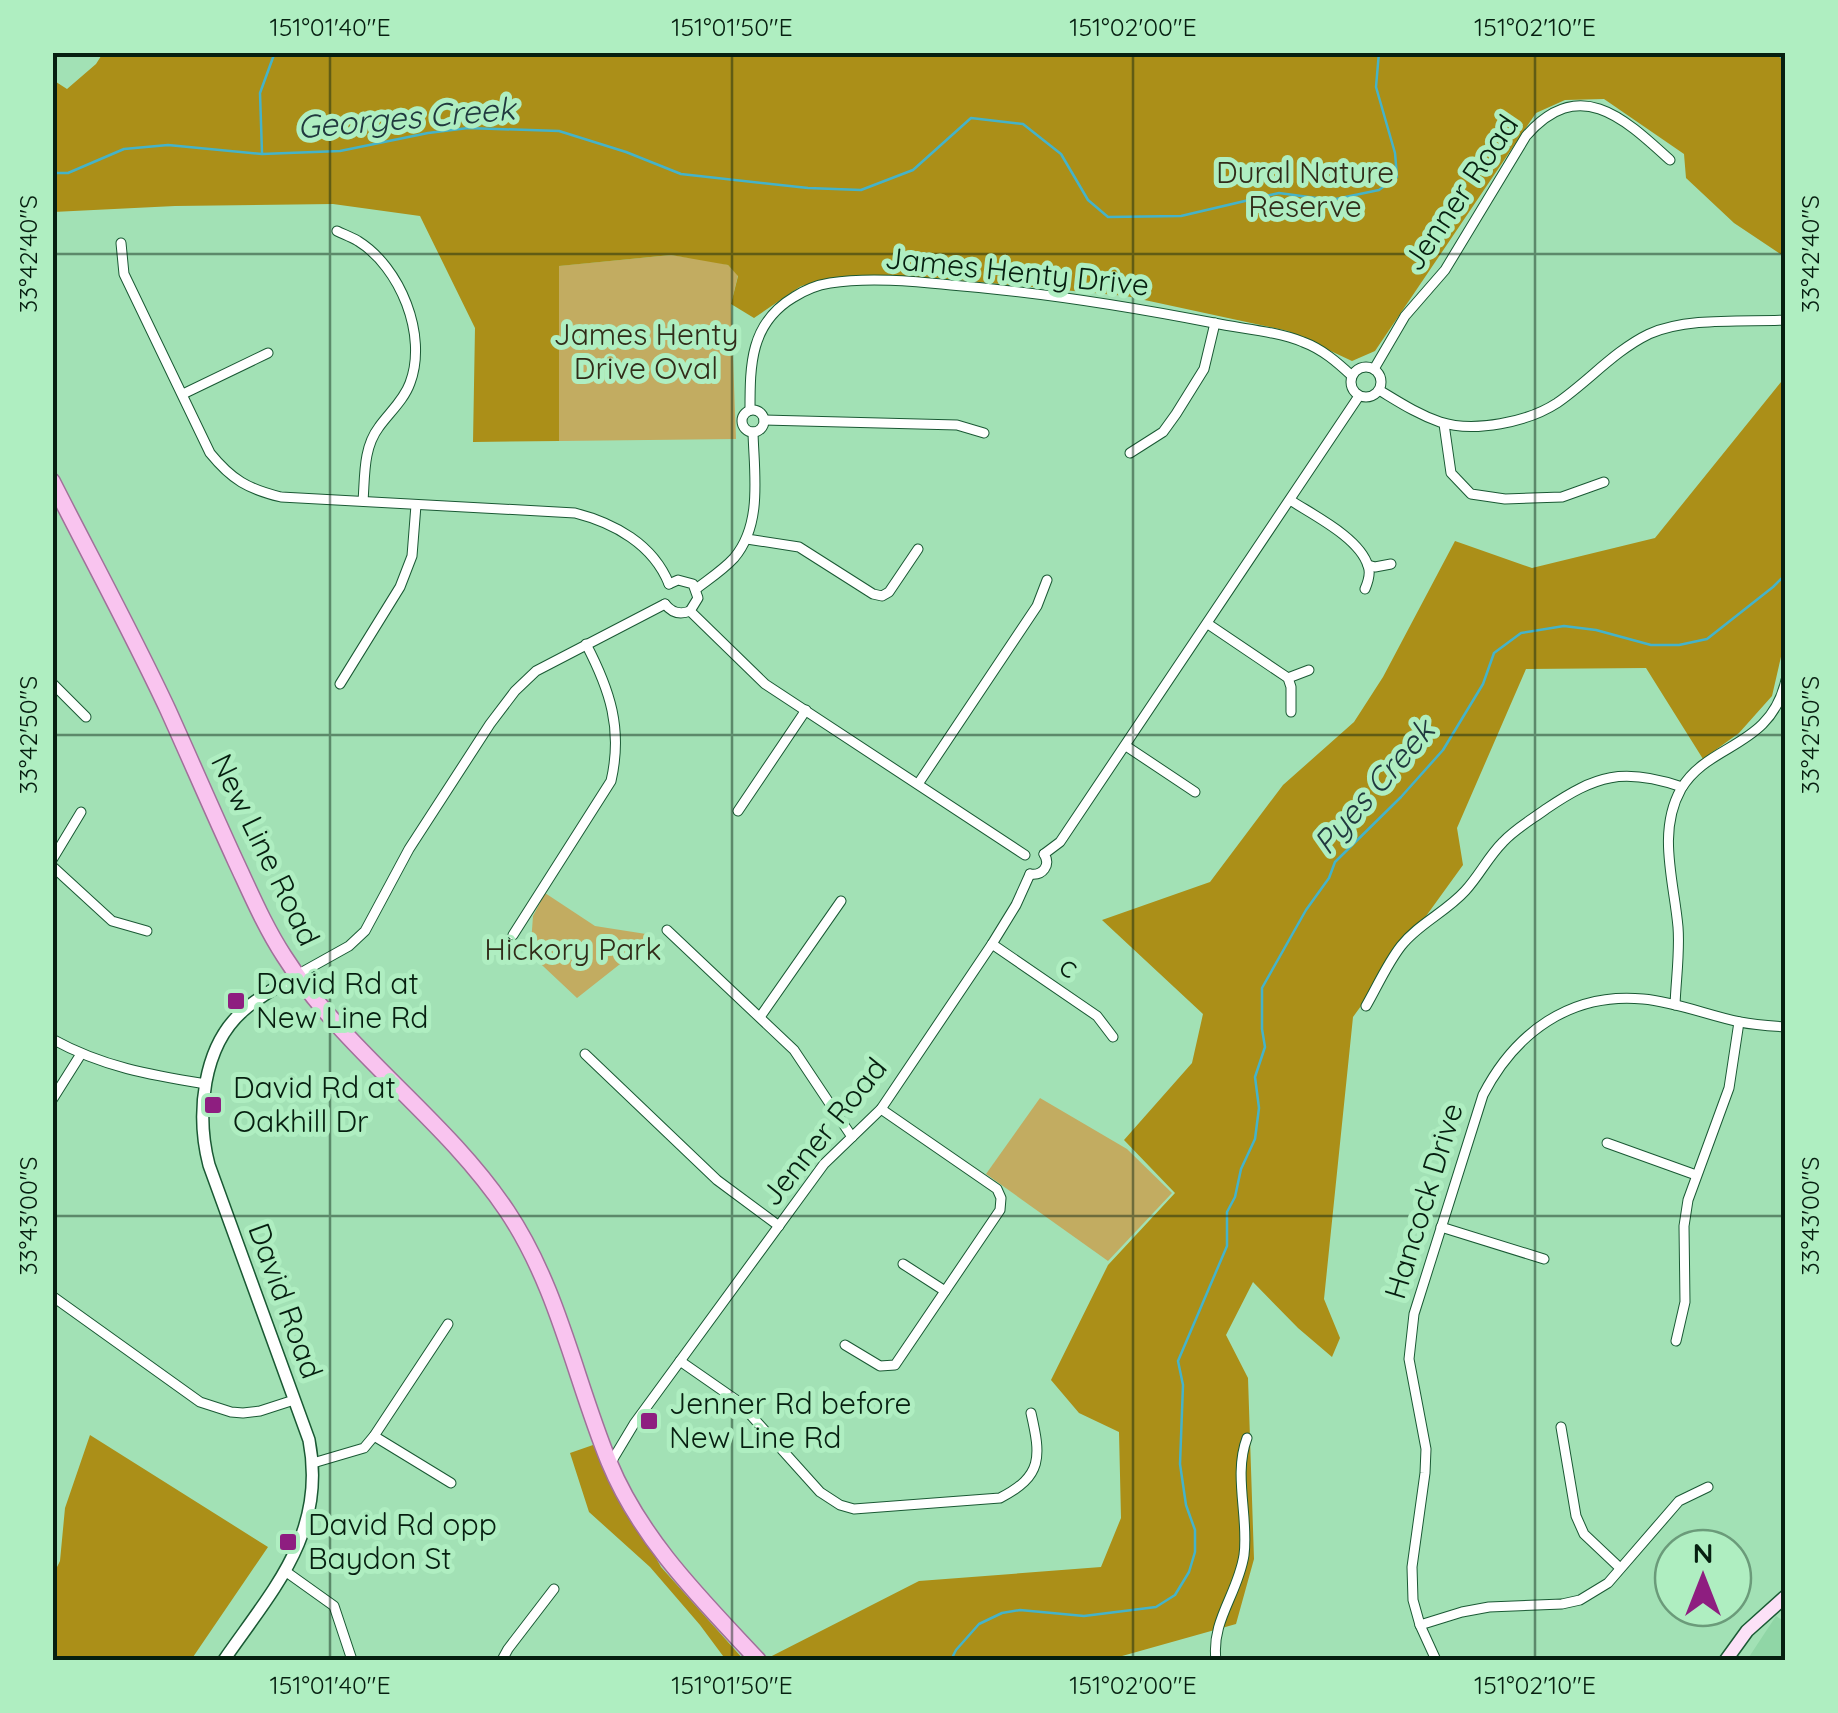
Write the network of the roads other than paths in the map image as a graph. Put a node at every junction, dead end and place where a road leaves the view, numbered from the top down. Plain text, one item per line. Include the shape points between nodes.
1 (1670, 160) dead end
2 (336, 231) dead end
3 (121, 243) dead end
4 (1786, 320) edge
5 (1215, 323) junction
6 (268, 353) dead end
7 (1374, 370) junction
8 (1352, 376) junction
9 (1379, 390) junction
10 (182, 394) junction
11 (1359, 396) junction
12 (750, 410) junction
13 (764, 420) junction
14 (1444, 424) junction
15 (753, 432) junction
16 (984, 433) dead end
17 (1130, 453) dead end
18 (52, 482) edge
19 (1604, 482) dead end
20 (1290, 500) junction
21 (363, 501) junction
22 (416, 505) junction
23 (747, 539) junction
24 (918, 549) dead end
25 (1368, 564) junction
26 (1391, 564) dead end
27 (1047, 580) dead end
28 (669, 584) junction
29 (696, 588) junction
30 (1366, 589) dead end
31 (666, 604) junction
32 (690, 611) junction
33 (1208, 624) junction
34 (586, 644) junction
35 (1309, 670) dead end
36 (1288, 678) junction
37 (1786, 680) edge
38 (52, 683) edge
39 (340, 684) dead end
40 (1784, 692) edge
41 (806, 710) junction
42 (1291, 712) dead end
43 (86, 717) dead end
44 (1126, 746) junction
45 (918, 784) junction
46 (1682, 787) junction
47 (1195, 792) dead end
48 (82, 812) dead end
49 (738, 812) dead end
50 (1044, 854) junction
51 (1025, 855) junction
52 (52, 863) edge
53 (1030, 874) junction
54 (841, 901) dead end
55 (667, 930) dead end
56 (147, 931) dead end
57 (513, 935) dead end
58 (992, 944) junction
59 (298, 975) junction
60 (1675, 1004) junction
61 (1366, 1006) dead end
62 (760, 1017) junction
63 (1739, 1022) junction
64 (1786, 1027) edge
65 (1114, 1037) dead end
66 (52, 1039) edge
67 (81, 1054) junction
68 (585, 1054) dead end
69 (206, 1084) junction
70 (52, 1100) edge
71 (881, 1109) junction
72 (852, 1137) junction
73 (1607, 1142) dead end
74 (1696, 1175) junction
75 (779, 1226) junction
76 (1441, 1227) junction
77 (1544, 1259) dead end
78 (902, 1264) dead end
79 (945, 1291) junction
80 (52, 1296) edge
81 (448, 1324) dead end
82 (1676, 1340) dead end
83 (846, 1345) dead end
84 (680, 1362) junction
85 (294, 1400) junction
86 (1031, 1413) dead end
87 (1561, 1427) dead end
88 (374, 1436) junction
89 (1247, 1438) dead end
90 (313, 1463) junction
91 (610, 1464) junction
92 (451, 1483) dead end
93 (1708, 1487) dead end
94 (1620, 1568) junction
95 (285, 1571) junction
96 (554, 1589) dead end
97 (1786, 1596) edge
98 (1420, 1625) junction
99 (224, 1660) edge
100 (352, 1660) edge
101 (502, 1660) edge
102 (758, 1660) edge
103 (1216, 1660) edge
104 (1436, 1660) edge
105 (1726, 1660) edge

1 - 7 street, Jenner Road via 1596,108 1570,106 1541,120
2 - 21 street via 360,242 402,292 415,344 411,382 369,443
3 - 10 street via 124,274
4 - 14 street via 1672,326 1624,348 1556,404 1524,418 1487,426
5 - 8 street, James Henty Drive via 1298,340
5 - 12 street, James Henty Drive via 983,287 827,284 790,299 760,334 750,368
5 - 17 street via 1204,368 1176,414 1163,432
6 - 10 street
7 - 8 street
7 - 9 street
8 - 11 street
9 - 11 street
9 - 14 street
10 - 21 street via 210,453 241,483 282,498
11 - 20 street
12 - 13 street
12 - 15 street via 742,421
13 - 15 street
13 - 16 street via 957,425
14 - 19 street via 1450,473 1471,494 1562,497
15 - 23 street
18 - 59 main road, New Line Road via 168,710 252,896
20 - 25 street via 1344,534
20 - 33 street
21 - 22 street
22 - 28 street via 602,520 650,554
22 - 39 street via 412,556 400,587
23 - 24 street via 799,547 882,596
23 - 29 street
25 - 26 street
25 - 30 street
27 - 45 street via 1037,606
28 - 29 street via 683,580
28 - 31 street
29 - 32 street
31 - 32 street via 679,614
31 - 34 street
32 - 41 street via 766,684
33 - 36 street
33 - 44 street
34 - 57 street via 614,716 611,781
34 - 59 street via 515,690 409,849 365,931
35 - 36 street
36 - 42 street
37 - 40 street
38 - 43 street
40 - 46 street via 1765,723
41 - 45 street
41 - 49 street
44 - 47 street
44 - 50 street via 1060,842
45 - 51 street
46 - 60 street via 1668,849 1678,930
46 - 61 street via 1608,777 1529,821 1502,843 1465,892 1402,946
48 - 52 street
50 - 51 street
50 - 53 street via 1045,869
51 - 53 street via 1022,866
52 - 56 street via 112,921
53 - 58 street, Jenner Road
54 - 62 street
55 - 62 street
58 - 65 street, c via 1096,1016
58 - 71 street, Jenner Road
59 - 69 street, David Road via 231,1024
59 - 91 main road, New Line Road via 508,1211 551,1298
60 - 63 street, Hancock Drive
60 - 76 street, Hancock Drive via 1590,1002 1526,1035 1483,1095
62 - 72 street via 794,1050
63 - 64 street, Hancock Drive
63 - 74 street via 1729,1088
66 - 67 street
67 - 69 street
67 - 70 street
68 - 75 street via 717,1180
69 - 85 street, David Road via 202,1120 210,1165
71 - 72 street, Jenner Road
71 - 79 street via 1001,1198 1000,1210
72 - 75 street, Jenner Road
73 - 74 street
74 - 82 street via 1684,1226 1685,1302
75 - 84 street, Jenner Road
76 - 77 street
76 - 98 street, Hancock Drive via 1414,1314 1409,1359 1426,1450 1412,1567
78 - 79 street
79 - 83 street via 895,1365 880,1366
80 - 85 street via 200,1402 243,1413
81 - 88 street
84 - 86 street via 739,1402 828,1499 854,1509 1000,1498 1020,1488 1038,1453
84 - 91 street, Jenner Road
85 - 90 street, David Road
87 - 94 street via 1576,1516 1584,1534
88 - 90 street via 364,1448
88 - 92 street
89 - 103 street via 1240,1456 1244,1553 1215,1634
90 - 95 street, David Road via 306,1526
91 - 102 main road, New Line Road via 671,1566
93 - 94 street via 1680,1502
94 - 98 street via 1580,1600 1488,1607
95 - 99 street, David Road
95 - 100 street via 334,1606
96 - 101 street
97 - 105 main road
98 - 104 street, Hancock Drive

